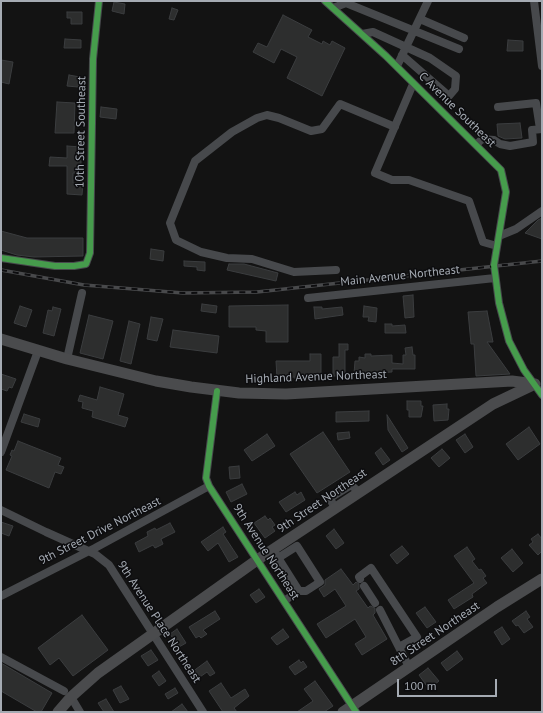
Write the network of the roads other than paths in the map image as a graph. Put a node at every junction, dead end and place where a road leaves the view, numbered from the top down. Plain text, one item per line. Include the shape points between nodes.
1 (99, 1) edge
2 (324, 1) edge
3 (428, 1) edge
4 (534, 1) edge
5 (333, 8) junction
6 (420, 18) junction
7 (413, 32) junction
8 (362, 34) junction
9 (464, 38) dead end
10 (406, 47) junction
11 (459, 49) dead end
12 (402, 55) junction
13 (397, 66) junction
14 (542, 66) edge
15 (413, 84) junction
16 (498, 107) dead end
17 (395, 127) junction
18 (541, 129) edge
19 (476, 145) junction
20 (542, 211) edge
21 (499, 236) junction
22 (497, 246) junction
23 (1, 258) edge
24 (336, 270) dead end
25 (495, 278) junction
26 (82, 293) dead end
27 (308, 298) dead end
28 (1, 339) edge
29 (38, 351) junction
30 (67, 359) junction
31 (538, 384) edge
32 (217, 391) junction
33 (542, 394) edge
34 (1, 452) edge
35 (209, 486) junction
36 (1, 510) edge
37 (89, 551) junction
38 (275, 554) junction
39 (257, 560) junction
40 (542, 579) edge
41 (299, 591) junction
42 (1, 596) edge
43 (284, 601) junction
44 (153, 633) junction
45 (399, 647) junction
46 (1, 657) edge
47 (409, 667) junction
48 (67, 694) junction
49 (350, 710) edge
50 (58, 712) edge
51 (80, 712) edge
52 (203, 712) edge

1 - 23 street, 10th Street Southeast via 93,59 90,253 86,264 55,266
2 - 5 street, C Avenue Southeast
3 - 6 street
4 - 14 street
5 - 7 street via 346,3
5 - 8 street, C Avenue Southeast
6 - 7 street
6 - 9 street
7 - 10 street
7 - 11 street
8 - 10 street via 373,32
8 - 13 street, C Avenue Southeast
10 - 12 street
10 - 12 street via 430,58 456,76 455,89 449,96
12 - 13 street
13 - 15 street, C Avenue Southeast
15 - 17 street
15 - 19 street, C Avenue Southeast
16 - 18 street via 536,103
17 - 22 street via 375,173 392,180 409,180 469,201 483,242
17 - 24 street via 340,104 322,129 312,131 267,115 257,118 232,132 195,161 170,223 176,240 201,252 227,258 252,259 294,272
18 - 19 street via 532,130 533,142 510,146 482,139
19 - 21 street, C Avenue Southeast via 495,162 504,179 506,192
20 - 21 street via 516,229
21 - 22 street, C Avenue Southeast
22 - 25 street, C Avenue Southeast
25 - 27 street, Main Avenue Northeast
25 - 31 street, C Avenue Southeast via 498,303 509,341 524,370
26 - 30 street
28 - 29 main road, Highland Avenue Northeast
29 - 30 main road, Highland Avenue Northeast
29 - 34 street
30 - 32 main road, Highland Avenue Northeast via 156,381
31 - 32 main road, Highland Avenue Northeast via 512,381 286,394
31 - 33 street, C Avenue Southeast
31 - 38 main road, 9th Street Northeast via 493,404 358,492
32 - 35 street, 9th Avenue Northeast via 206,478
35 - 37 street, 9th Street Drive Northeast
35 - 39 street, 9th Avenue Northeast
36 - 37 street
37 - 42 street, 9th Street Drive Northeast
37 - 44 street, 9th Avenue Place Northeast via 103,559 114,572
38 - 39 main road, 9th Street Northeast
38 - 41 street
38 - 41 street via 297,546 320,582 306,591
39 - 43 street, 9th Avenue Northeast
39 - 44 main road, 9th Street Northeast
40 - 47 main road, 8th Street Northeast
41 - 43 street
43 - 49 street, 9th Avenue Northeast
44 - 48 main road, 9th Street Northeast
44 - 52 street, 9th Avenue Place Northeast
45 - 45 street via 417,637 371,568 359,577
45 - 47 street
46 - 48 street
47 - 49 main road, 8th Street Northeast
48 - 50 main road, 9th Street Northeast
48 - 51 street

